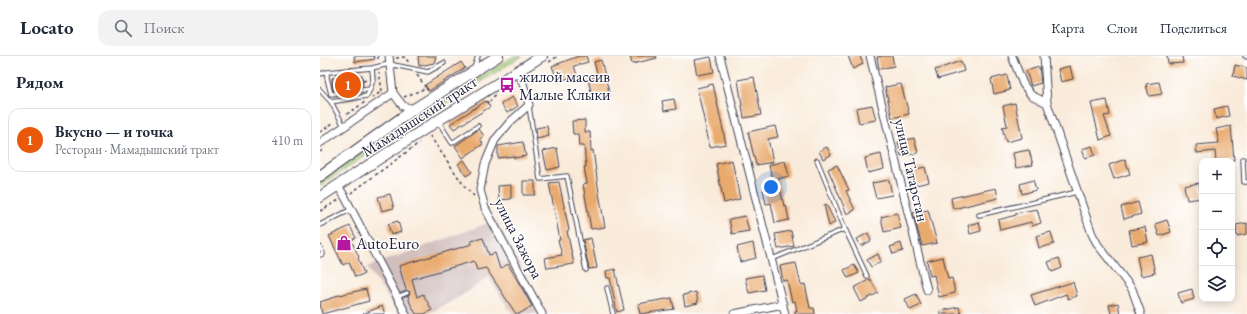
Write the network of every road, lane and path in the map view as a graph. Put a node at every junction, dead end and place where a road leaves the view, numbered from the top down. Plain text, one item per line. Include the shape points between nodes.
1 (378, 56) edge
2 (389, 56) edge
3 (478, 56) edge
4 (498, 56) edge
5 (720, 56) edge
6 (870, 56) edge
7 (1012, 56) edge
8 (1044, 56) edge
9 (538, 58) edge
10 (444, 63) dead end
11 (390, 64) junction
12 (378, 66) junction
13 (372, 68) junction
14 (473, 71) junction
15 (327, 72) junction
16 (516, 72) junction
17 (320, 74) edge
18 (370, 89) junction
19 (320, 90) edge
20 (429, 92) dead end
21 (395, 96) junction
22 (331, 102) junction
23 (1047, 103) junction
24 (529, 105) junction
25 (414, 109) junction
26 (347, 114) dead end
27 (437, 121) junction
28 (333, 123) dead end
29 (344, 126) junction
30 (478, 126) dead end
31 (320, 132) edge
32 (430, 136) dead end
33 (424, 140) dead end
34 (320, 143) edge
35 (817, 160) dead end
36 (1243, 160) dead end
37 (320, 176) edge
38 (1247, 182) edge
39 (338, 186) junction
40 (1078, 192) junction
41 (348, 195) dead end
42 (320, 197) edge
43 (475, 197) dead end
44 (341, 199) dead end
45 (350, 210) junction
46 (320, 211) edge
47 (979, 216) dead end
48 (320, 225) edge
49 (845, 229) junction
50 (320, 247) edge
51 (320, 255) edge
52 (771, 259) junction
53 (586, 270) dead end
54 (867, 276) dead end
55 (607, 288) dead end
56 (927, 290) dead end
57 (407, 293) dead end
58 (397, 297) junction
59 (783, 304) junction
60 (406, 314) edge
61 (542, 314) edge
62 (613, 314) edge
63 (734, 314) edge
64 (785, 314) edge
65 (1141, 314) edge

1 - 12 path
2 - 11 street
3 - 14 lane
4 - 14 main road, Мамадышский тракт
5 - 52 street
6 - 56 street, улица Татарстан
7 - 23 street via 1023,84 1031,94
8 - 23 street
9 - 16 main road, Мамадышский тракт
10 - 11 lane via 428,72
11 - 12 lane
11 - 21 street
12 - 13 lane
12 - 26 path via 382,91
13 - 15 lane
13 - 18 lane via 373,80
14 - 25 main road, Мамадышский тракт
15 - 17 lane
15 - 18 lane via 331,94
16 - 24 street via 522,80
16 - 27 main road, Мамадышский тракт
18 - 22 lane via 367,96
19 - 22 lane
20 - 21 path via 426,88
21 - 25 street via 403,106
21 - 29 street
22 - 29 lane
23 - 40 street
24 - 53 lane via 540,179 566,176
24 - 61 street, улица Зажора via 495,140 485,164 480,190 485,208
25 - 37 main road, Мамадышский тракт
27 - 30 lane via 452,142
27 - 39 main road, Мамадышский тракт
28 - 31 path
29 - 34 street
32 - 43 path via 465,187
33 - 41 path
35 - 49 lane
36 - 38 lane via 1244,182
39 - 42 main road, Мамадышский тракт
39 - 45 street
40 - 47 lane
40 - 65 street via 1092,234 1132,289
44 - 46 path
45 - 48 lane
45 - 58 street
49 - 52 lane
49 - 54 lane
50 - 51 lane via 323,254
52 - 59 street
55 - 62 lane
57 - 58 lane
58 - 60 street
59 - 63 street
59 - 64 street

